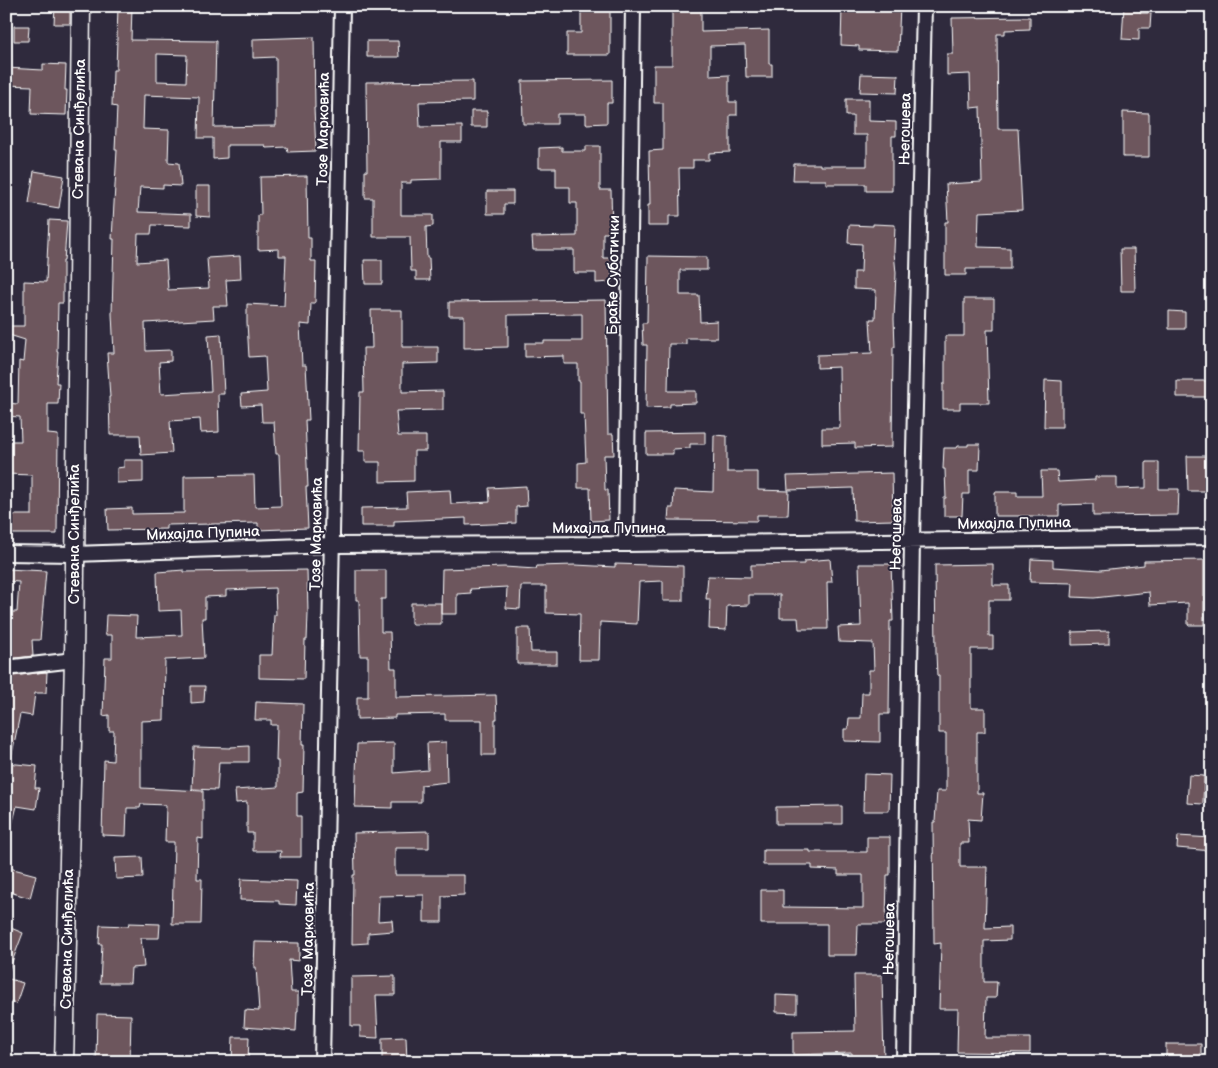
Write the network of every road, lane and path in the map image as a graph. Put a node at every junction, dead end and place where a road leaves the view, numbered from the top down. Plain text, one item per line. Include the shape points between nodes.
1 (81, 6) edge
2 (342, 6) edge
3 (633, 6) edge
4 (924, 6) edge
5 (1212, 537) edge
6 (912, 540) junction
7 (626, 544) junction
8 (332, 545) junction
9 (6, 553) edge
10 (74, 554) junction
11 (74, 660) junction
12 (6, 668) edge
13 (64, 1062) edge
14 (322, 1062) edge
15 (904, 1062) edge

1 - 10 street, Стевана Синђелића
2 - 8 street, Тозе Марковића
3 - 7 street, Браће Суботички
4 - 6 street, Његошева
5 - 6 street, Михајла Пупина
6 - 7 street, Михајла Пупина
6 - 15 street, Његошева
7 - 8 street, Михајла Пупина
8 - 10 street, Михајла Пупина
8 - 14 street, Тозе Марковића
9 - 10 street, Михајла Пупина
10 - 11 street, Стевана Синђелића
11 - 12 street
11 - 13 street, Стевана Синђелића

